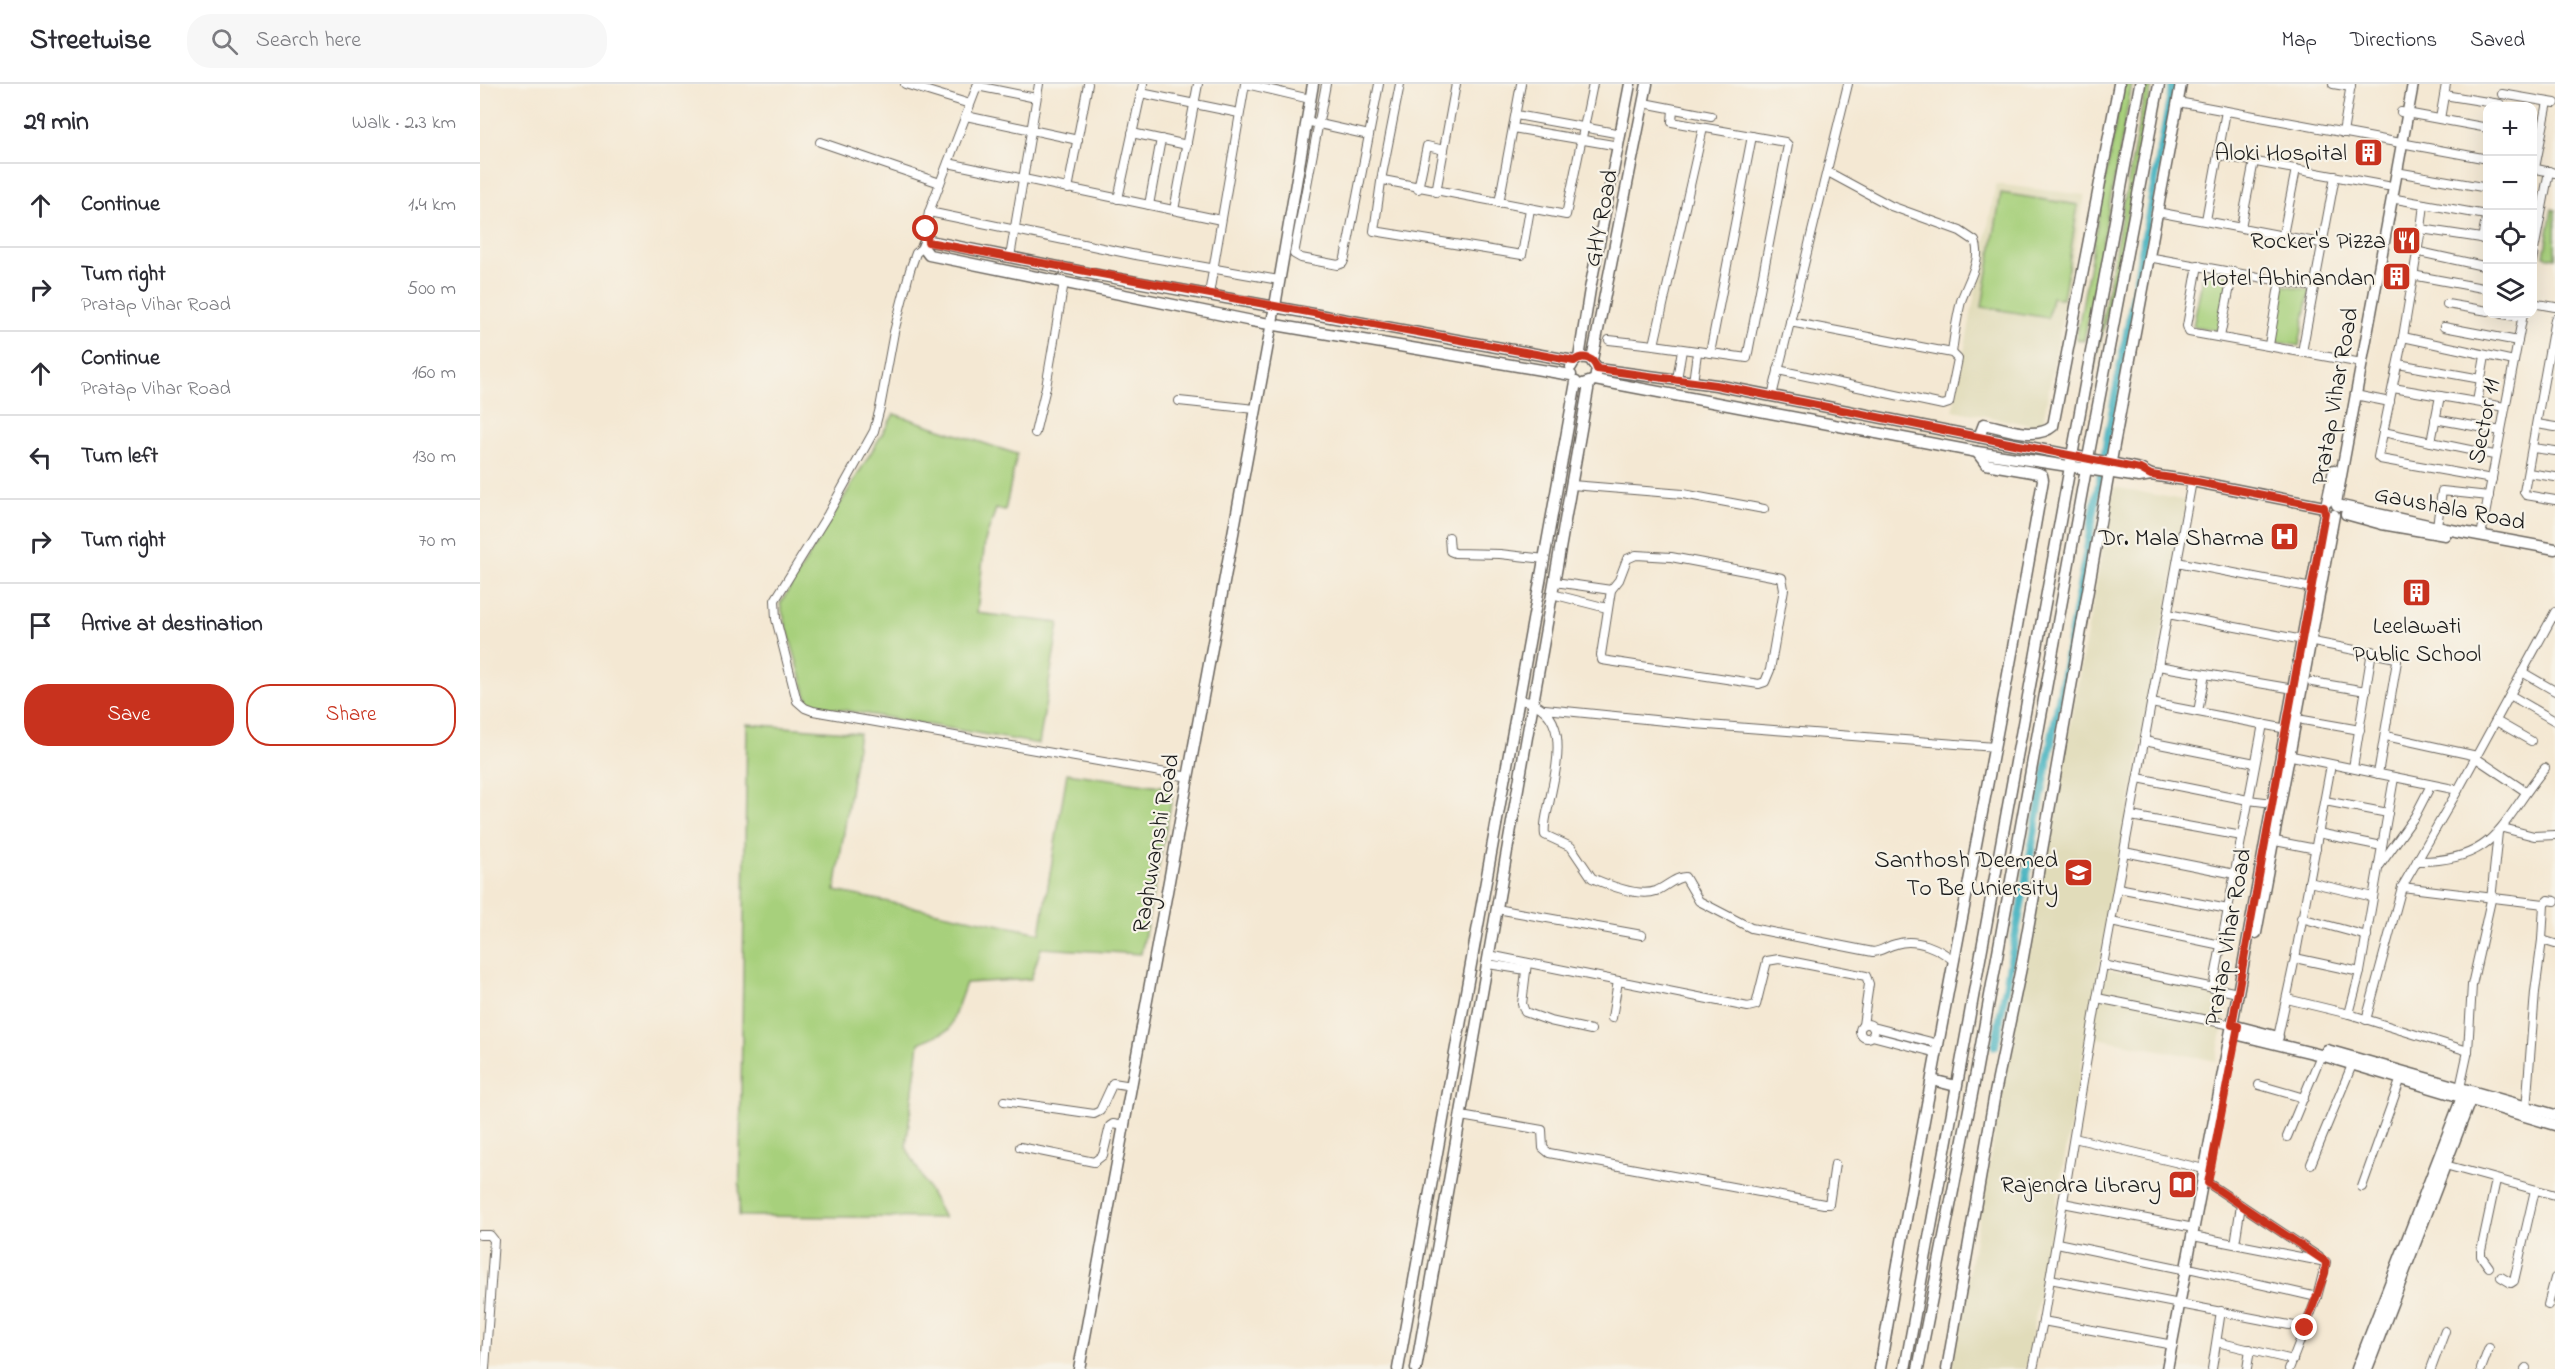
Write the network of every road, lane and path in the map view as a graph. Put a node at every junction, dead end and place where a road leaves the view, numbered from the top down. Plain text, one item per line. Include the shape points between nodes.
1 (906, 84) edge
2 (1039, 84) edge
3 (1088, 84) edge
4 (1198, 84) edge
5 (1246, 84) edge
6 (1313, 84) edge
7 (1326, 84) edge
8 (1379, 84) edge
9 (1400, 84) edge
10 (1456, 84) edge
11 (1521, 84) edge
12 (1593, 84) edge
13 (1630, 84) edge
14 (1647, 84) edge
15 (1848, 84) edge
16 (2119, 84) edge
17 (2140, 84) edge
18 (2159, 84) edge
19 (2181, 84) edge
20 (2333, 84) edge
21 (2406, 84) edge
22 (2413, 84) edge
23 (2446, 84) edge
24 (2504, 84) edge
25 (978, 85) edge
26 (2351, 86) edge
27 (1142, 88) edge
28 (2502, 94) junction
29 (2444, 95) junction
30 (1036, 98) junction
31 (1310, 99) junction
32 (2178, 102) junction
33 (2483, 102) edge
34 (2501, 102) edge
35 (2526, 102) edge
36 (2537, 102) edge
37 (1644, 103) junction
38 (2553, 103) edge
39 (970, 104) junction
40 (1194, 104) junction
41 (1673, 109) junction
42 (2226, 111) junction
43 (2405, 112) junction
44 (1239, 114) junction
45 (1516, 115) junction
46 (966, 116) junction
47 (1711, 116) dead end
48 (2440, 118) junction
49 (1306, 121) junction
50 (1318, 124) junction
51 (1585, 127) junction
52 (2483, 127) edge
53 (1513, 128) junction
54 (1703, 128) junction
55 (1031, 131) junction
56 (1132, 133) junction
57 (2343, 133) junction
58 (1621, 134) junction
59 (1369, 135) junction
60 (1752, 136) junction
61 (1161, 139) junction
62 (1582, 139) junction
63 (1078, 140) junction
64 (820, 142) dead end
65 (2399, 143) junction
66 (1187, 144) junction
67 (1618, 146) junction
68 (1444, 150) junction
69 (2218, 155) junction
70 (2483, 158) edge
71 (2537, 158) edge
72 (2254, 161) junction
73 (948, 163) junction
74 (2296, 169) junction
75 (2537, 169) edge
76 (1828, 172) junction
77 (2396, 172) junction
78 (2552, 172) edge
79 (2335, 176) junction
80 (1023, 179) junction
81 (1383, 180) junction
82 (940, 183) junction
83 (2387, 186) junction
84 (2483, 187) edge
85 (1068, 189) junction
86 (1418, 189) junction
87 (1436, 192) junction
88 (1118, 199) junction
89 (2396, 199) dead end
90 (1499, 203) junction
91 (2424, 204) junction
92 (1149, 205) junction
93 (1530, 209) junction
94 (1174, 210) junction
95 (2483, 211) edge
96 (930, 212) junction
97 (2157, 212) junction
98 (1221, 220) junction
99 (2206, 220) junction
100 (2241, 227) junction
101 (2421, 229) junction
102 (1014, 230) junction
103 (2537, 234) edge
104 (2283, 236) junction
105 (2483, 239) edge
106 (2321, 243) junction
107 (925, 244) junction
108 (2415, 251) junction
109 (1010, 257) junction
110 (2148, 257) junction
111 (2198, 265) junction
112 (2483, 266) edge
113 (1212, 268) junction
114 (2234, 272) junction
115 (2412, 275) junction
116 (1279, 280) junction
117 (2280, 280) junction
118 (1064, 282) junction
119 (2314, 287) junction
120 (2483, 288) edge
121 (1209, 294) junction
122 (2447, 304) dead end
123 (2537, 304) edge
124 (1275, 306) junction
125 (2555, 307) edge
126 (2483, 310) edge
127 (2522, 318) edge
128 (2555, 319) edge
129 (1790, 322) junction
130 (1271, 324) junction
131 (2444, 327) dead end
132 (2220, 337) junction
133 (2403, 337) junction
134 (2553, 338) edge
135 (1609, 340) dead end
136 (2518, 341) junction
137 (1654, 345) junction
138 (2269, 345) junction
139 (1682, 350) junction
140 (2302, 352) junction
141 (1697, 353) junction
142 (1710, 353) junction
143 (1952, 353) junction
144 (2486, 356) junction
145 (1576, 359) junction
146 (2514, 361) junction
147 (2358, 362) junction
148 (2398, 364) junction
149 (1778, 370) junction
150 (1593, 373) junction
151 (1574, 378) junction
152 (1677, 379) junction
153 (2481, 379) junction
154 (1693, 381) junction
155 (2393, 388) junction
156 (2355, 395) junction
157 (1772, 396) junction
158 (2440, 396) junction
159 (1179, 401) dead end
160 (2390, 402) junction
161 (2477, 402) junction
162 (2505, 407) junction
163 (1255, 409) junction
164 (2435, 419) junction
165 (1909, 424) junction
166 (2537, 424) junction
167 (2555, 427) edge
168 (2501, 431) junction
169 (2383, 432) junction
170 (1035, 433) dead end
171 (1978, 437) junction
172 (1906, 438) junction
173 (2431, 442) junction
174 (2533, 448) junction
175 (2555, 451) edge
176 (1977, 452) junction
177 (2494, 455) dead end
178 (2070, 461) junction
179 (2099, 466) junction
180 (2528, 473) junction
181 (2555, 477) edge
182 (2492, 479) junction
183 (2192, 481) junction
184 (1572, 484) junction
185 (2488, 496) junction
186 (2555, 501) edge
187 (2332, 508) junction
188 (1764, 509) dead end
189 (2437, 526) junction
190 (2481, 536) junction
191 (1449, 537) dead end
192 (2555, 549) edge
193 (2555, 555) edge
194 (1545, 559) junction
195 (2177, 562) junction
196 (1554, 582) junction
197 (2312, 588) junction
198 (1611, 590) junction
199 (1552, 594) junction
200 (1607, 608) junction
201 (2555, 612) edge
202 (2168, 614) junction
203 (2307, 639) junction
204 (2372, 651) junction
205 (2158, 666) junction
206 (2522, 672) junction
207 (2205, 674) junction
208 (2312, 682) dead end
209 (2294, 688) junction
210 (2366, 691) junction
211 (2555, 691) edge
212 (2510, 695) junction
213 (1520, 700) junction
214 (1533, 702) junction
215 (2151, 703) junction
216 (1545, 709) junction
217 (2198, 712) junction
218 (2554, 718) edge
219 (2303, 720) dead end
220 (2496, 721) junction
221 (2263, 724) junction
222 (2287, 729) junction
223 (2360, 730) junction
224 (2386, 736) junction
225 (2144, 741) junction
226 (2531, 741) dead end
227 (1995, 747) junction
228 (2286, 754) junction
229 (2476, 757) junction
230 (2255, 763) junction
231 (2331, 765) junction
232 (2353, 768) junction
233 (2546, 768) dead end
234 (2378, 774) junction
235 (1189, 777) junction
236 (2138, 778) junction
237 (2394, 778) junction
238 (2431, 785) junction
239 (2458, 790) junction
240 (2525, 791) junction
241 (2248, 801) junction
242 (2325, 801) junction
243 (2273, 803) junction
244 (2388, 813) junction
245 (2131, 816) junction
246 (2501, 830) junction
247 (2318, 833) junction
248 (2555, 835) edge
249 (2242, 836) junction
250 (2275, 841) junction
251 (2382, 846) junction
252 (2316, 849) junction
253 (2124, 852) junction
254 (2417, 861) junction
255 (2379, 866) junction
256 (2235, 874) junction
257 (2309, 882) junction
258 (2402, 887) junction
259 (2118, 888) junction
260 (2373, 897) junction
261 (2491, 900) junction
262 (2555, 901) edge
263 (2544, 904) junction
264 (1497, 909) junction
265 (2228, 909) junction
266 (2301, 918) junction
267 (2111, 922) junction
268 (1642, 935) dead end
269 (2367, 936) junction
270 (2542, 940) junction
271 (2555, 944) edge
272 (2221, 945) junction
273 (2295, 958) junction
274 (1489, 960) junction
275 (1954, 961) junction
276 (2103, 965) junction
277 (1527, 967) junction
278 (2360, 972) junction
279 (1618, 981) junction
280 (2213, 988) junction
281 (2238, 993) junction
282 (2097, 998) junction
283 (2287, 999) junction
284 (2349, 1014) junction
285 (1612, 1018) dead end
286 (2366, 1020) junction
287 (1863, 1025) junction
288 (1591, 1029) dead end
289 (2234, 1029) junction
290 (1872, 1032) junction
291 (2278, 1036) junction
292 (1938, 1049) junction
293 (2468, 1051) junction
294 (2321, 1054) junction
295 (2352, 1065) junction
296 (2401, 1078) junction
297 (1932, 1080) junction
298 (2259, 1084) dead end
299 (1132, 1086) junction
300 (1956, 1086) junction
301 (2466, 1094) junction
302 (2304, 1098) junction
303 (1005, 1101) dead end
304 (2218, 1111) junction
305 (2526, 1112) junction
306 (2555, 1115) edge
307 (1461, 1116) junction
308 (2555, 1125) edge
309 (1125, 1126) junction
310 (2287, 1137) dead end
311 (2074, 1138) junction
312 (1020, 1148) dead end
313 (1835, 1164) dead end
314 (2311, 1164) dead end
315 (2445, 1165) junction
316 (2204, 1169) junction
317 (2496, 1180) junction
318 (2208, 1183) junction
319 (2362, 1187) dead end
320 (2535, 1190) junction
321 (2555, 1195) edge
322 (2063, 1203) junction
323 (2241, 1205) junction
324 (2196, 1233) junction
325 (480, 1235) edge
326 (2414, 1236) junction
327 (2056, 1242) junction
328 (2235, 1244) junction
329 (2325, 1261) junction
330 (2489, 1266) dead end
331 (2190, 1269) junction
332 (2501, 1277) dead end
333 (2555, 1278) edge
334 (2050, 1279) junction
335 (2317, 1297) junction
336 (2184, 1304) junction
337 (2548, 1305) dead end
338 (2222, 1311) junction
339 (2043, 1321) junction
340 (2305, 1328) junction
341 (2445, 1331) dead end
342 (2217, 1342) junction
343 (2173, 1345) junction
344 (2489, 1348) dead end
345 (2250, 1349) junction
346 (2293, 1360) junction
347 (485, 1369) edge
348 (1079, 1369) edge
349 (1398, 1369) edge
350 (1416, 1369) edge
351 (1880, 1369) edge
352 (1905, 1369) edge
353 (1918, 1369) edge
354 (1947, 1369) edge
355 (2033, 1369) edge
356 (2167, 1369) edge
357 (2173, 1369) edge
358 (2212, 1369) edge
359 (2247, 1369) edge
360 (2289, 1369) edge
361 (2357, 1369) edge
362 (2367, 1369) edge
363 (2431, 1369) edge
364 (2481, 1369) edge

1 - 39 street
2 - 30 street
3 - 63 street
4 - 40 street
5 - 31 street
5 - 44 street
6 - 31 street, Raghuvanshi Road
7 - 50 street
8 - 59 street
9 - 81 street
10 - 68 street
11 - 45 street
12 - 51 street
13 - 58 street, GHY Road
14 - 37 street, GHY Road
15 - 76 street
16 - 171 street via 2053,426 2034,433 1984,424
17 - 178 street
18 - 179 street via 2124,269
19 - 32 street
20 - 26 street
21 - 43 street, Pratap Vihar Road
22 - 43 street, Pratap Vihar Road
23 - 29 street
24 - 28 street
25 - 30 street
25 - 39 street
26 - 57 street
27 - 40 street
27 - 56 street
28 - 34 street
28 - 35 street
29 - 33 street
29 - 48 street
30 - 55 street
31 - 49 street, Raghuvanshi Road
32 - 42 street
32 - 97 street
36 - 38 street
37 - 41 street
37 - 150 street, GHY Road
38 - 71 street
39 - 46 street
40 - 44 street
40 - 66 street
41 - 47 street
41 - 54 street via 1671,122
42 - 57 street
42 - 69 street
43 - 48 street
43 - 65 street, Pratap Vihar Road
44 - 98 street
45 - 51 street
45 - 53 street
46 - 55 street
46 - 73 street
48 - 52 street
49 - 50 street
49 - 116 street, Raghuvanshi Road
50 - 59 street
50 - 59 street via 1294,252 1301,258 1344,262
51 - 58 street
51 - 62 street
53 - 62 street
53 - 90 street
54 - 60 street
54 - 137 street
55 - 63 street
55 - 80 street
56 - 61 street
56 - 88 street
57 - 65 street
58 - 67 street, GHY Road
60 - 142 street
60 - 142 street via 1787,143 1749,356
61 - 66 street
61 - 92 street
62 - 67 street
62 - 93 street via 1568,214
63 - 85 street
64 - 82 street
65 - 70 street
65 - 77 street, Pratap Vihar Road
65 - 83 street, Pratap Vihar Road
66 - 94 street
67 - 145 street, GHY Road
68 - 86 street via 1427,146
68 - 87 street
69 - 72 street
69 - 99 street
72 - 74 street
72 - 100 street
73 - 80 street
73 - 82 street
74 - 79 street
74 - 104 street
75 - 78 street
76 - 129 street
76 - 143 street via 1891,206 1960,231 1975,241 1978,249 1961,301
77 - 84 street
77 - 147 street, Pratap Vihar Road
78 - 103 street
79 - 83 street
79 - 106 street
80 - 85 street
80 - 102 street
81 - 86 street
81 - 93 street via 1374,231 1522,255
82 - 96 street
83 - 147 street, Pratap Vihar Road
85 - 88 street
86 - 87 street
87 - 90 street
88 - 92 street
89 - 91 street
90 - 93 street
91 - 95 street
91 - 101 street
92 - 94 street
94 - 98 street
96 - 102 street
96 - 107 street
97 - 99 street
97 - 110 street
98 - 113 street
99 - 100 street
100 - 104 street
101 - 105 street
101 - 108 street
102 - 109 street
102 - 113 street
104 - 106 street
106 - 119 street
107 - 109 street
107 - 118 street via 929,255
107 - 235 street via 916,253 910,270 874,431 775,600 776,619 797,701 805,708 838,716
108 - 112 street
108 - 115 street
109 - 121 street
110 - 111 street
110 - 179 street
111 - 114 street
111 - 132 street via 2187,330
113 - 116 street
113 - 121 street
114 - 117 street
114 - 132 street
115 - 120 street
115 - 133 street
116 - 124 street, Raghuvanshi Road
117 - 119 street
117 - 138 street
118 - 130 street
118 - 170 street
119 - 140 street
121 - 124 street
122 - 126 street
123 - 125 street
124 - 130 street, Raghuvanshi Road
124 - 145 street
127 - 136 street, Sector 11
128 - 134 street
129 - 143 street
129 - 149 street
130 - 151 street
130 - 163 street, Raghuvanshi Road
131 - 136 street
132 - 138 street
133 - 144 street
133 - 148 street
134 - 166 street
135 - 137 street
136 - 146 street, Sector 11
137 - 139 street
138 - 140 street
139 - 141 street
139 - 152 street
140 - 147 street
141 - 142 street
141 - 154 street
143 - 149 street via 1958,363 1946,405
144 - 146 street
144 - 153 street
145 - 150 street
145 - 151 street, GHY Road
146 - 162 street, Sector 11
147 - 156 street, Pratap Vihar Road
147 - 187 street, Pratap Vihar Road
148 - 153 street
148 - 155 street
149 - 157 street
150 - 151 street
150 - 152 street
150 - 172 street
150 - 184 street, GHY Road
151 - 194 street, GHY Road
152 - 154 street
153 - 161 street
154 - 157 street
155 - 158 street
155 - 160 street
156 - 160 street
156 - 187 street, Pratap Vihar Road
157 - 165 street
158 - 161 street
158 - 164 street
159 - 163 street
160 - 169 street
161 - 162 street
162 - 168 street, Sector 11
163 - 235 street, Raghuvanshi Road
164 - 168 street
164 - 173 street
165 - 171 street
165 - 172 street
166 - 167 street
166 - 174 street
168 - 182 street, Sector 11
169 - 173 street
169 - 182 street via 2380,459
171 - 178 street
172 - 176 street
173 - 177 street
174 - 175 street
174 - 180 street
176 - 178 street
176 - 227 street via 1986,464 2043,477
178 - 179 street
178 - 300 street
179 - 183 street via 2139,477
179 - 353 street
179 - 354 street via 2022,963
180 - 181 street
180 - 186 street via 2524,494
182 - 185 street, Sector 11
183 - 187 street
183 - 195 street
184 - 188 street via 1683,494
184 - 196 street, GHY Road
185 - 189 street via 2442,491
185 - 190 street, Sector 11
187 - 189 street, Gaushala Road
187 - 193 street, Gaushala Road via 2382,524
187 - 197 street, Pratap Vihar Road
187 - 203 street, Pratap Vihar Road
189 - 190 street, Gaushala Road
190 - 192 street, Gaushala Road
191 - 194 street via 1450,551 1455,553
194 - 213 street, GHY Road
195 - 197 street
195 - 202 street
196 - 198 street
196 - 199 street, GHY Road
197 - 203 street, Pratap Vihar Road
198 - 200 street
198 - 200 street via 1627,559 1636,555 1671,557 1779,576 1784,589 1768,679 1759,684 1602,660
199 - 200 street
199 - 214 street, GHY Road
201 - 206 street
202 - 203 street
202 - 205 street
203 - 204 street
203 - 209 street, Pratap Vihar Road
203 - 228 street, Pratap Vihar Road
204 - 210 street
204 - 224 street via 2394,656 2397,661
205 - 207 street
205 - 215 street
206 - 211 street
206 - 212 street
207 - 209 street
207 - 217 street
208 - 210 street
209 - 222 street, Pratap Vihar Road
210 - 223 street
212 - 218 street
212 - 220 street
213 - 214 street
213 - 349 street, GHY Road
214 - 216 street
214 - 264 street, GHY Road
215 - 217 street
215 - 225 street
216 - 227 street
216 - 275 street via 1554,723 1557,747 1545,836 1571,847 1592,878 1645,892 1686,877 1699,901 1751,928 1873,952 1898,943 1912,943 1938,950
217 - 221 street
219 - 223 street
220 - 226 street
220 - 229 street
221 - 222 street
221 - 230 street
222 - 228 street, Pratap Vihar Road
223 - 232 street
224 - 229 street
224 - 234 street
225 - 230 street
225 - 236 street
227 - 275 street
228 - 231 street
228 - 243 street, Pratap Vihar Road
228 - 250 street, Pratap Vihar Road
229 - 239 street
229 - 240 street
230 - 241 street
231 - 232 street
231 - 242 street
232 - 234 street
233 - 240 street
234 - 237 street
235 - 299 street, Raghuvanshi Road
236 - 241 street
236 - 245 street
237 - 238 street
237 - 244 street
238 - 239 street
238 - 255 street via 2415,816
239 - 254 street
240 - 246 street
241 - 243 street
241 - 249 street
242 - 244 street
242 - 247 street
243 - 281 street, Pratap Vihar Road
244 - 251 street
245 - 249 street
245 - 253 street
246 - 248 street
246 - 254 street via 2488,843 2464,854
246 - 261 street
247 - 251 street
247 - 252 street
249 - 256 street
250 - 252 street
250 - 289 street, Pratap Vihar Road
251 - 255 street
252 - 257 street
253 - 256 street
253 - 259 street
254 - 258 street
255 - 260 street
256 - 265 street
257 - 260 street
257 - 266 street
258 - 261 street
258 - 286 street
259 - 265 street
259 - 267 street
260 - 269 street
261 - 263 street
261 - 293 street via 2471,993
262 - 263 street
263 - 270 street
264 - 268 street
264 - 274 street, GHY Road
265 - 272 street
266 - 269 street
266 - 273 street
267 - 272 street
267 - 276 street
269 - 278 street
270 - 271 street
270 - 305 street
272 - 280 street
273 - 278 street
273 - 283 street
274 - 277 street
274 - 307 street, GHY Road
275 - 292 street
276 - 280 street
276 - 282 street
277 - 279 street
277 - 288 street via 1522,1004 1525,1012
278 - 284 street
279 - 285 street
279 - 287 street via 1748,1007 1756,1005 1767,961 1779,958 1866,976 1869,984
280 - 281 street
281 - 289 street, Pratap Vihar Road
282 - 289 street
282 - 311 street
283 - 284 street
283 - 291 street
284 - 286 street
286 - 293 street
287 - 290 street via 1869,1024
287 - 290 street via 1861,1035 1868,1038
289 - 291 street
289 - 294 street
289 - 304 street, Pratap Vihar Road
290 - 292 street
291 - 301 street
292 - 297 street
293 - 301 street
294 - 295 street
294 - 302 street
295 - 296 street
295 - 314 street
296 - 301 street
296 - 319 street
297 - 300 street
297 - 351 street
298 - 302 street
299 - 303 street via 1113,1083 1100,1111 1094,1114
299 - 309 street, Raghuvanshi Road
300 - 352 street
301 - 305 street
301 - 315 street
301 - 326 street
302 - 310 street
304 - 316 street, Pratap Vihar Road
304 - 318 street, Pratap Vihar Road
305 - 306 street
305 - 308 street
307 - 313 street via 1542,1130 1544,1148 1549,1153 1824,1204 1829,1204
307 - 350 street, GHY Road
309 - 312 street via 1110,1126 1102,1155 1094,1162
309 - 348 street, Raghuvanshi Road
311 - 316 street
311 - 322 street
315 - 317 street
315 - 326 street
316 - 324 street, Pratap Vihar Road
317 - 320 street
317 - 330 street via 2481,1251
318 - 323 street
318 - 324 street, Pratap Vihar Road
320 - 321 street
320 - 332 street via 2514,1281 2511,1284
322 - 324 street
322 - 327 street
323 - 328 street
323 - 329 street
324 - 328 street
324 - 331 street, Pratap Vihar Road
325 - 347 street via 492,1236 494,1243
326 - 361 street
326 - 362 street
327 - 331 street
327 - 334 street
328 - 329 street
329 - 335 street
331 - 335 street
331 - 336 street, Pratap Vihar Road
333 - 337 street
334 - 336 street
334 - 339 street
335 - 340 street
336 - 338 street
336 - 343 street, Pratap Vihar Road
336 - 357 street, Pratap Vihar Road
338 - 340 street
338 - 342 street
339 - 343 street
339 - 355 street
340 - 346 street
341 - 363 street
342 - 345 street
342 - 358 street
343 - 356 street, Pratap Vihar Road
344 - 364 street
345 - 346 street
345 - 359 street
346 - 360 street

